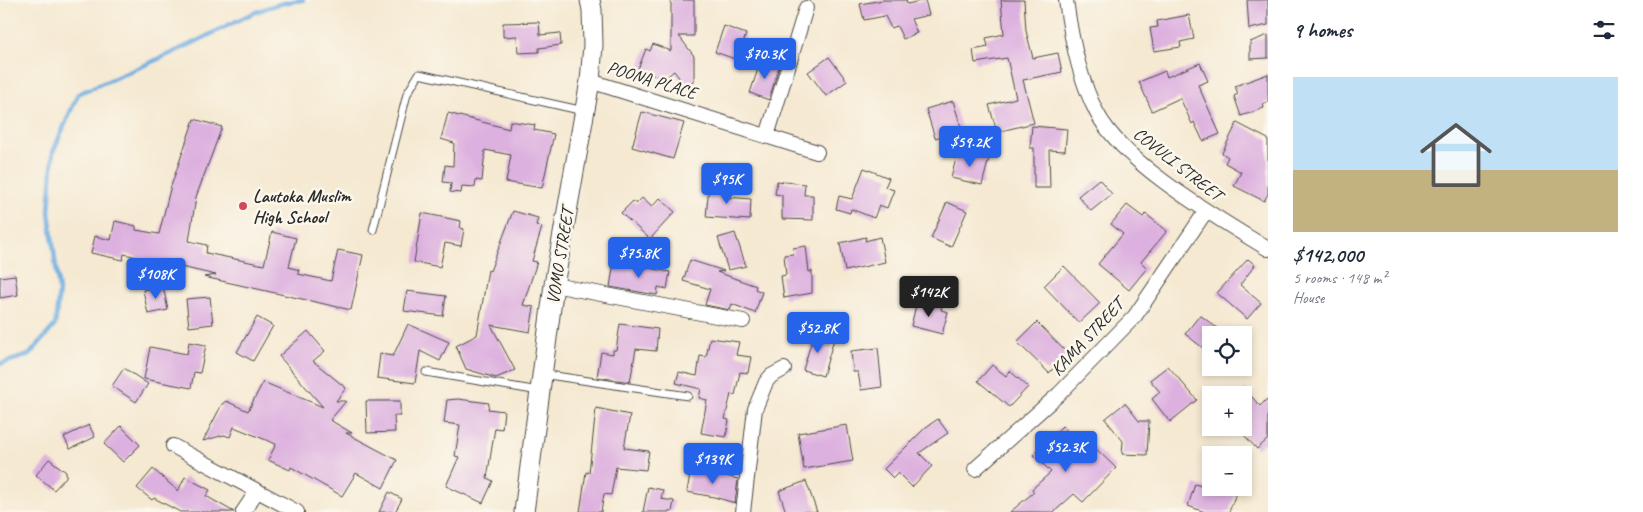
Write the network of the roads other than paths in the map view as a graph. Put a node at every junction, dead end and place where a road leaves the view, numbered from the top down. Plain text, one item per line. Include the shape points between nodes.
1 (590, 0) edge
2 (1066, 0) edge
3 (806, 8) dead end
4 (590, 81) junction
5 (585, 111) junction
6 (767, 136) junction
7 (817, 152) dead end
8 (1206, 211) junction
9 (373, 230) dead end
10 (1268, 250) edge
11 (554, 285) junction
12 (743, 321) dead end
13 (784, 370) dead end
14 (426, 372) dead end
15 (541, 383) junction
16 (688, 396) dead end
17 (173, 446) dead end
18 (975, 470) dead end
19 (257, 492) junction
20 (243, 512) edge
21 (297, 512) edge
22 (524, 512) edge
23 (743, 512) edge

1 - 4 main road, VOMO STREET via 593,45
2 - 8 street, COVULI STREET via 1070,36 1097,114 1126,152
3 - 6 street
4 - 5 main road, VOMO STREET
4 - 6 street, POONA PLACE
5 - 9 lane via 419,74 407,94
5 - 11 main road, VOMO STREET
6 - 7 street, POONA PLACE
8 - 10 street, COVULI STREET
8 - 18 street, KAMA STREET via 1135,316 1059,394
11 - 12 street
11 - 15 main road, VOMO STREET
13 - 23 street via 766,382 755,409
14 - 15 lane
15 - 16 lane
15 - 22 main road, VOMO STREET
17 - 19 street
19 - 20 street
19 - 21 street

